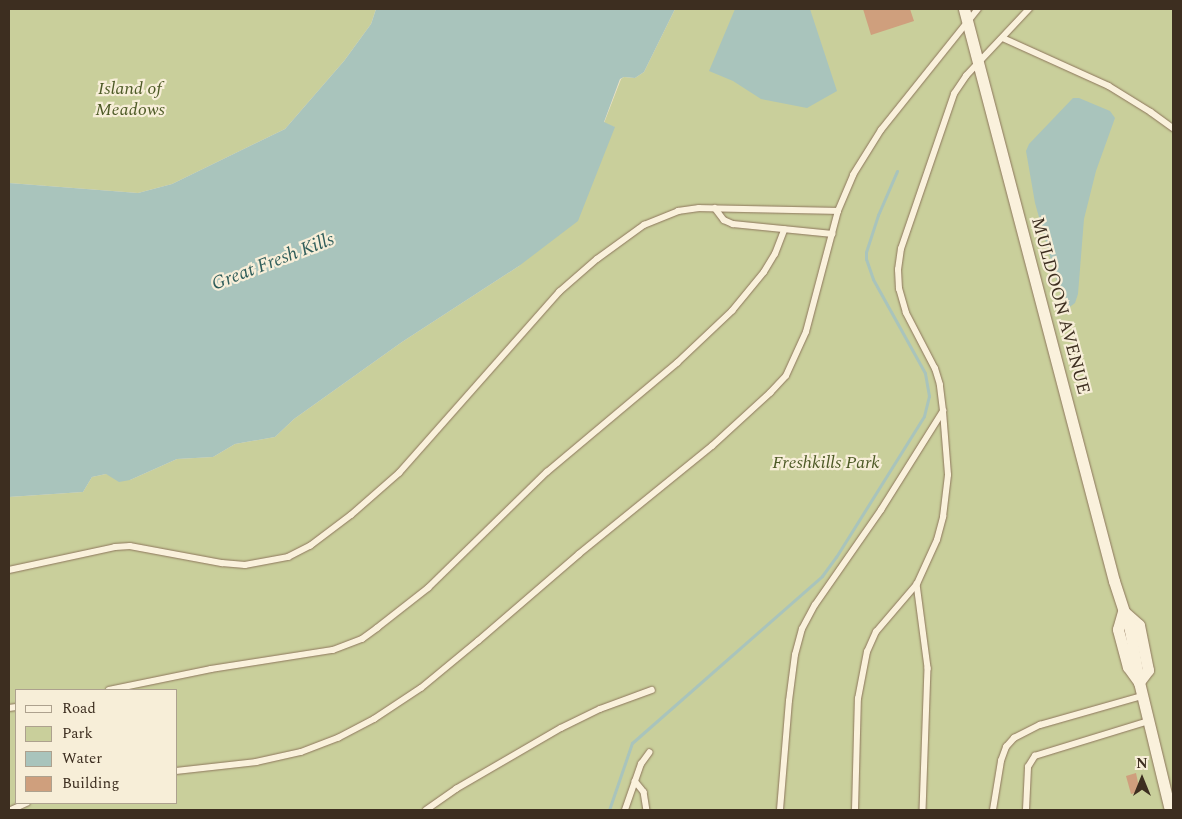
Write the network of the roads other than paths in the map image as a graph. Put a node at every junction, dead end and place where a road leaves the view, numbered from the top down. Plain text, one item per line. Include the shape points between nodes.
1 (964, 9) edge
2 (978, 9) edge
3 (1030, 9) edge
4 (968, 23) junction
5 (1003, 38) junction
6 (979, 64) junction
7 (1173, 128) edge
8 (715, 208) junction
9 (838, 211) junction
10 (784, 230) junction
11 (833, 234) junction
12 (942, 411) junction
13 (9, 570) edge
14 (917, 584) junction
15 (114, 689) edge
16 (652, 690) dead end
17 (1142, 696) junction
18 (1149, 721) junction
19 (650, 753) dead end
20 (178, 771) edge
21 (635, 781) junction
22 (25, 804) edge
23 (11, 810) edge
24 (426, 810) edge
25 (625, 810) edge
26 (647, 810) edge
27 (780, 810) edge
28 (855, 810) edge
29 (923, 810) edge
30 (993, 810) edge
31 (1026, 810) edge
32 (1170, 810) edge

1 - 4 street, MULDOON AVENUE
2 - 4 lane
3 - 5 lane
4 - 6 street, MULDOON AVENUE
4 - 9 lane via 882,130 853,176
5 - 6 lane
5 - 7 lane via 1108,86
6 - 12 lane via 954,94 901,249 898,270 901,299 940,385
6 - 17 street, MULDOON AVENUE via 1130,630
8 - 9 lane
8 - 10 lane via 720,216 733,224
8 - 13 lane via 678,211 660,217 597,259 559,292 399,473 310,546 288,557 245,565 122,546
9 - 11 lane
10 - 11 lane
10 - 15 lane via 764,272 732,311 677,363 547,472 428,588 377,628 333,650 211,669
11 - 20 lane via 806,332 796,357 780,382 719,440 421,688 374,719 301,752 256,762
12 - 14 lane via 948,475 946,498 937,540
12 - 27 lane via 880,510 815,604 802,629 789,701
14 - 28 lane via 876,632 867,652 858,699
14 - 29 lane via 928,668
16 - 24 lane via 600,709 561,728
17 - 18 street, MULDOON AVENUE
17 - 30 lane via 1040,725 1014,738 1001,761
18 - 31 lane via 1035,756 1028,767
18 - 32 street, MULDOON AVENUE
19 - 21 lane via 641,764
21 - 25 lane
21 - 26 lane via 644,792
22 - 23 lane

